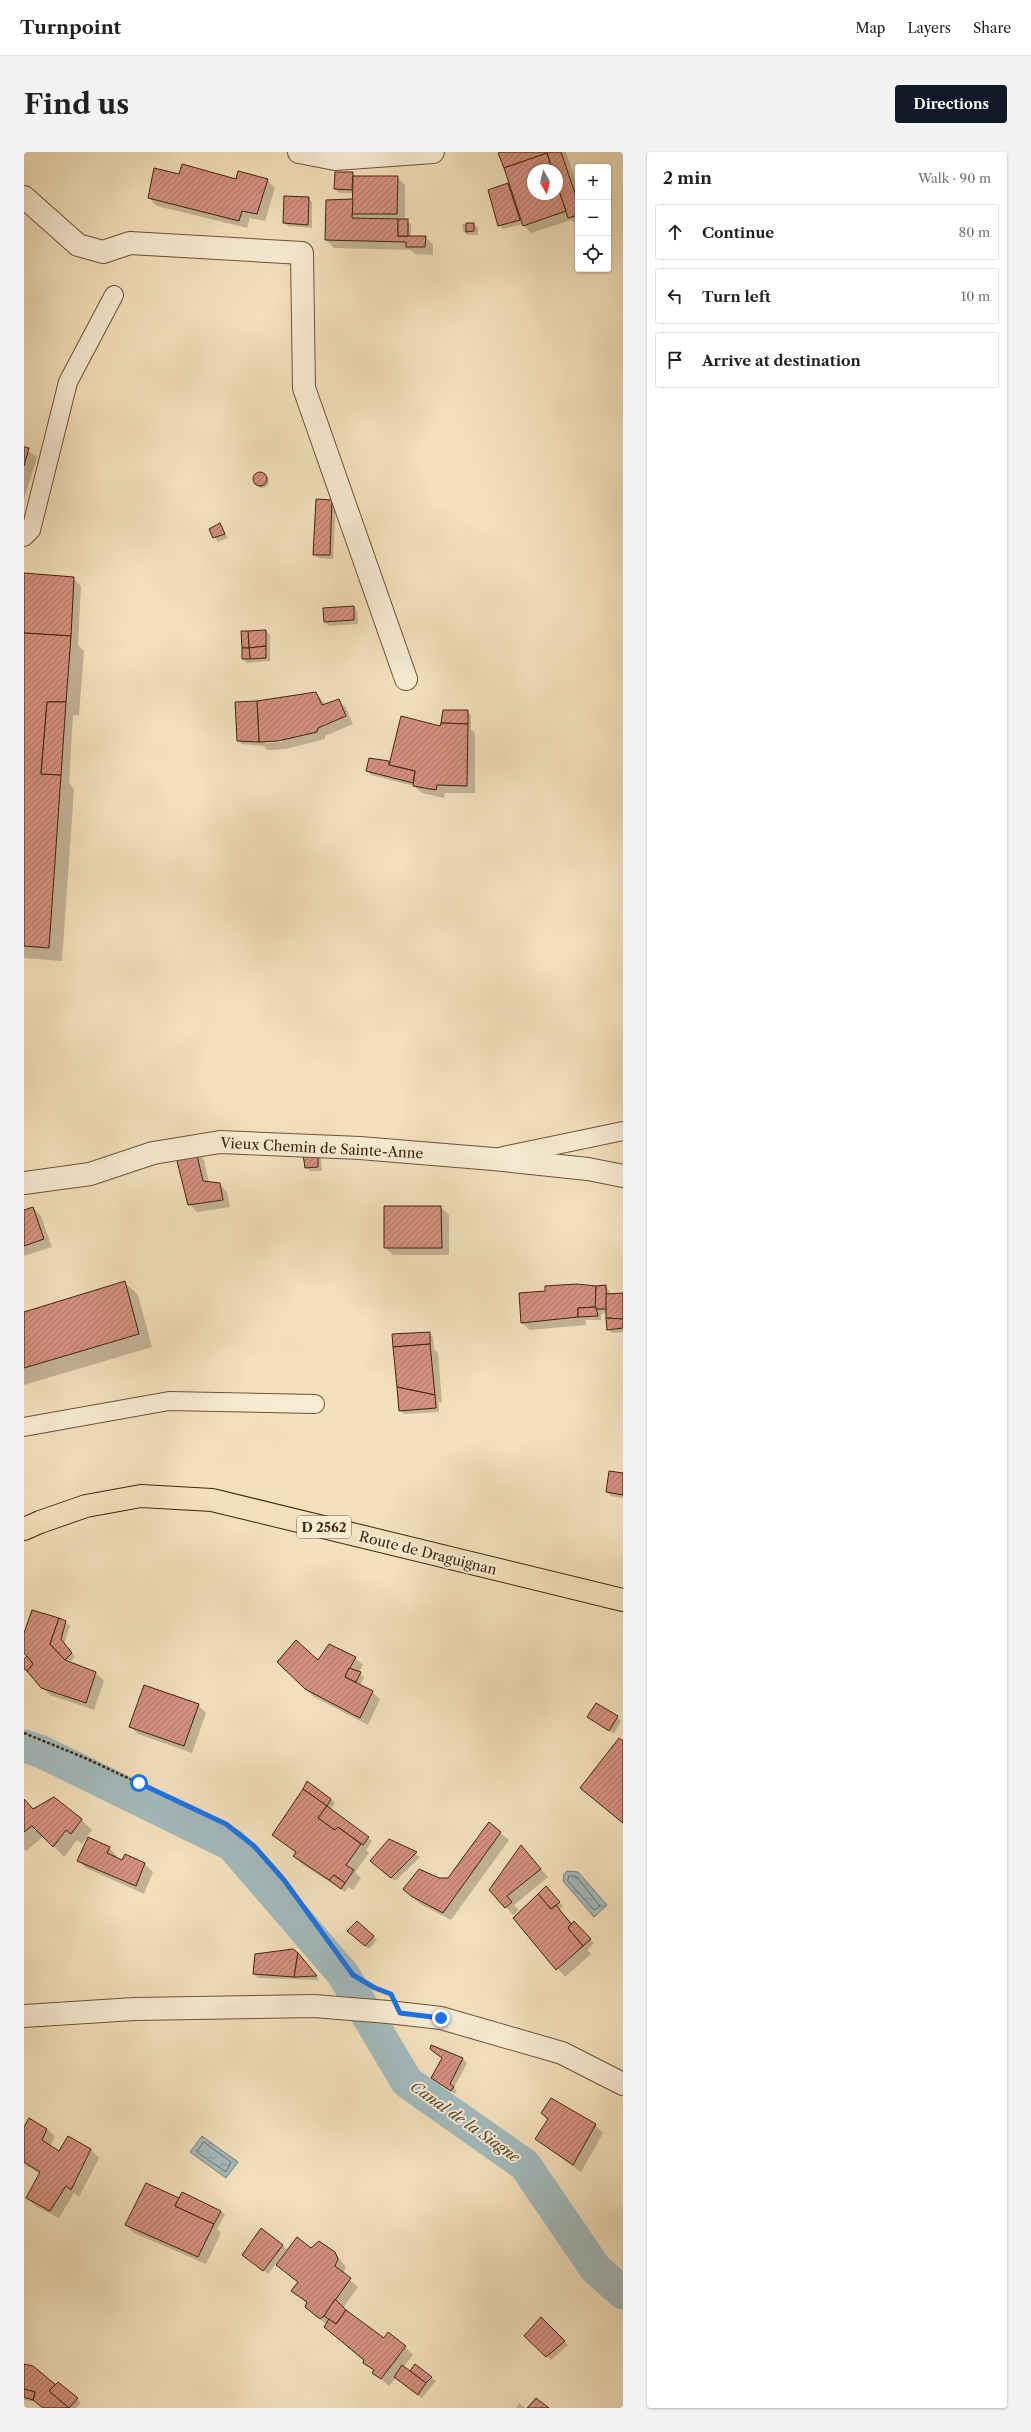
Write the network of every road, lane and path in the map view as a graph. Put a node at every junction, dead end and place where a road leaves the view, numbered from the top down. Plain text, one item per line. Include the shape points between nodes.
1 (299, 152) edge
2 (433, 152) edge
3 (24, 197) edge
4 (114, 295) dead end
5 (24, 537) edge
6 (406, 679) dead end
7 (623, 1131) edge
8 (493, 1159) junction
9 (623, 1176) edge
10 (24, 1183) edge
11 (315, 1404) dead end
12 (24, 1427) edge
13 (24, 1530) edge
14 (623, 1600) edge
15 (24, 1733) edge
16 (370, 1985) dead end
17 (24, 2016) edge
18 (623, 2084) edge

1 - 2 street via 335,159
3 - 6 street via 78,245 103,252 130,243 302,253 304,388
4 - 5 lane via 68,382 31,530
7 - 8 lane
8 - 9 street, Vieux Chemin de Sainte-Anne via 588,1169
8 - 10 street, Vieux Chemin de Sainte-Anne via 360,1148 220,1142 152,1153 90,1174
11 - 12 lane via 169,1401
13 - 14 main road, Route de Draguignan / D 2562 via 86,1506 141,1496 212,1500
15 - 16 path via 85,1758 226,1824 254,1846 284,1880 353,1975
17 - 18 street via 134,2009 314,2006 441,2018 562,2053

